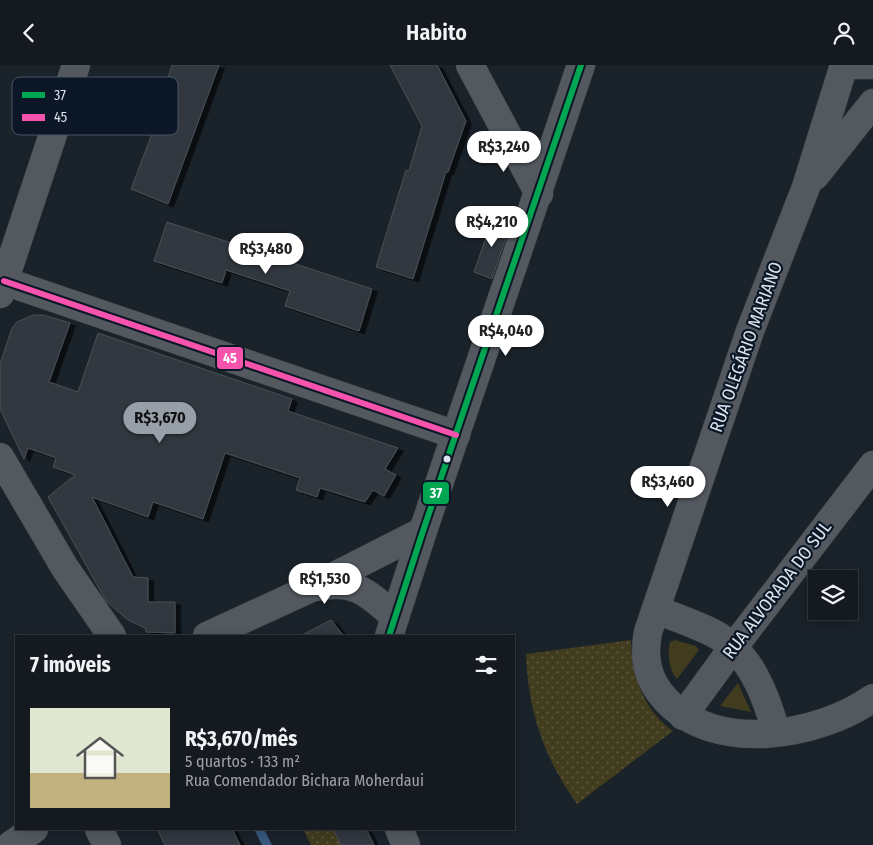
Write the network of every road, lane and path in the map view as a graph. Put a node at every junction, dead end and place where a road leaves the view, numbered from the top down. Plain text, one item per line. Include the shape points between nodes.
1 (76, 65) edge
2 (470, 65) edge
3 (582, 65) edge
4 (844, 65) edge
5 (851, 65) edge
6 (872, 65) edge
7 (72, 77) edge
8 (873, 93) edge
9 (832, 103) junction
10 (873, 103) edge
11 (507, 133) junction
12 (53, 135) edge
13 (558, 136) junction
14 (806, 187) junction
15 (539, 194) junction
16 (2, 287) edge
17 (456, 435) junction
18 (0, 457) edge
19 (873, 465) edge
20 (7, 478) edge
21 (423, 531) junction
22 (310, 589) junction
23 (656, 610) junction
24 (392, 627) edge
25 (111, 635) edge
26 (209, 635) edge
27 (733, 647) junction
28 (873, 698) edge
29 (683, 716) junction
30 (776, 732) junction
31 (33, 830) edge
32 (100, 830) edge
33 (399, 830) edge
34 (11, 845) edge
35 (108, 845) edge
36 (406, 845) edge

1 - 7 street
2 - 11 street
3 - 13 street
4 - 9 street, RUA OLEGÁRIO MARIANO
5 - 6 street
8 - 9 street via 849,102
9 - 14 street, RUA OLEGÁRIO MARIANO
10 - 14 street
11 - 13 street via 534,143 543,143
11 - 15 street
12 - 16 street
13 - 15 street
14 - 23 street, RUA OLEGÁRIO MARIANO via 750,331
15 - 17 street
16 - 17 street
17 - 21 street
18 - 20 street
19 - 27 street, RUA ALVORADA DO SUL
20 - 25 street
21 - 22 street
21 - 24 street
22 - 24 street via 340,583 367,593
22 - 26 street
23 - 27 street via 714,634
23 - 29 street, RUA OLEGÁRIO MARIANO via 645,651 647,669 663,697
27 - 29 street, RUA ALVORADA DO SUL
27 - 30 street via 749,666 768,705
28 - 30 street, RUA OLEGÁRIO MARIANO via 824,724
29 - 30 street, RUA OLEGÁRIO MARIANO via 729,732
31 - 34 street
32 - 35 street
33 - 36 street

